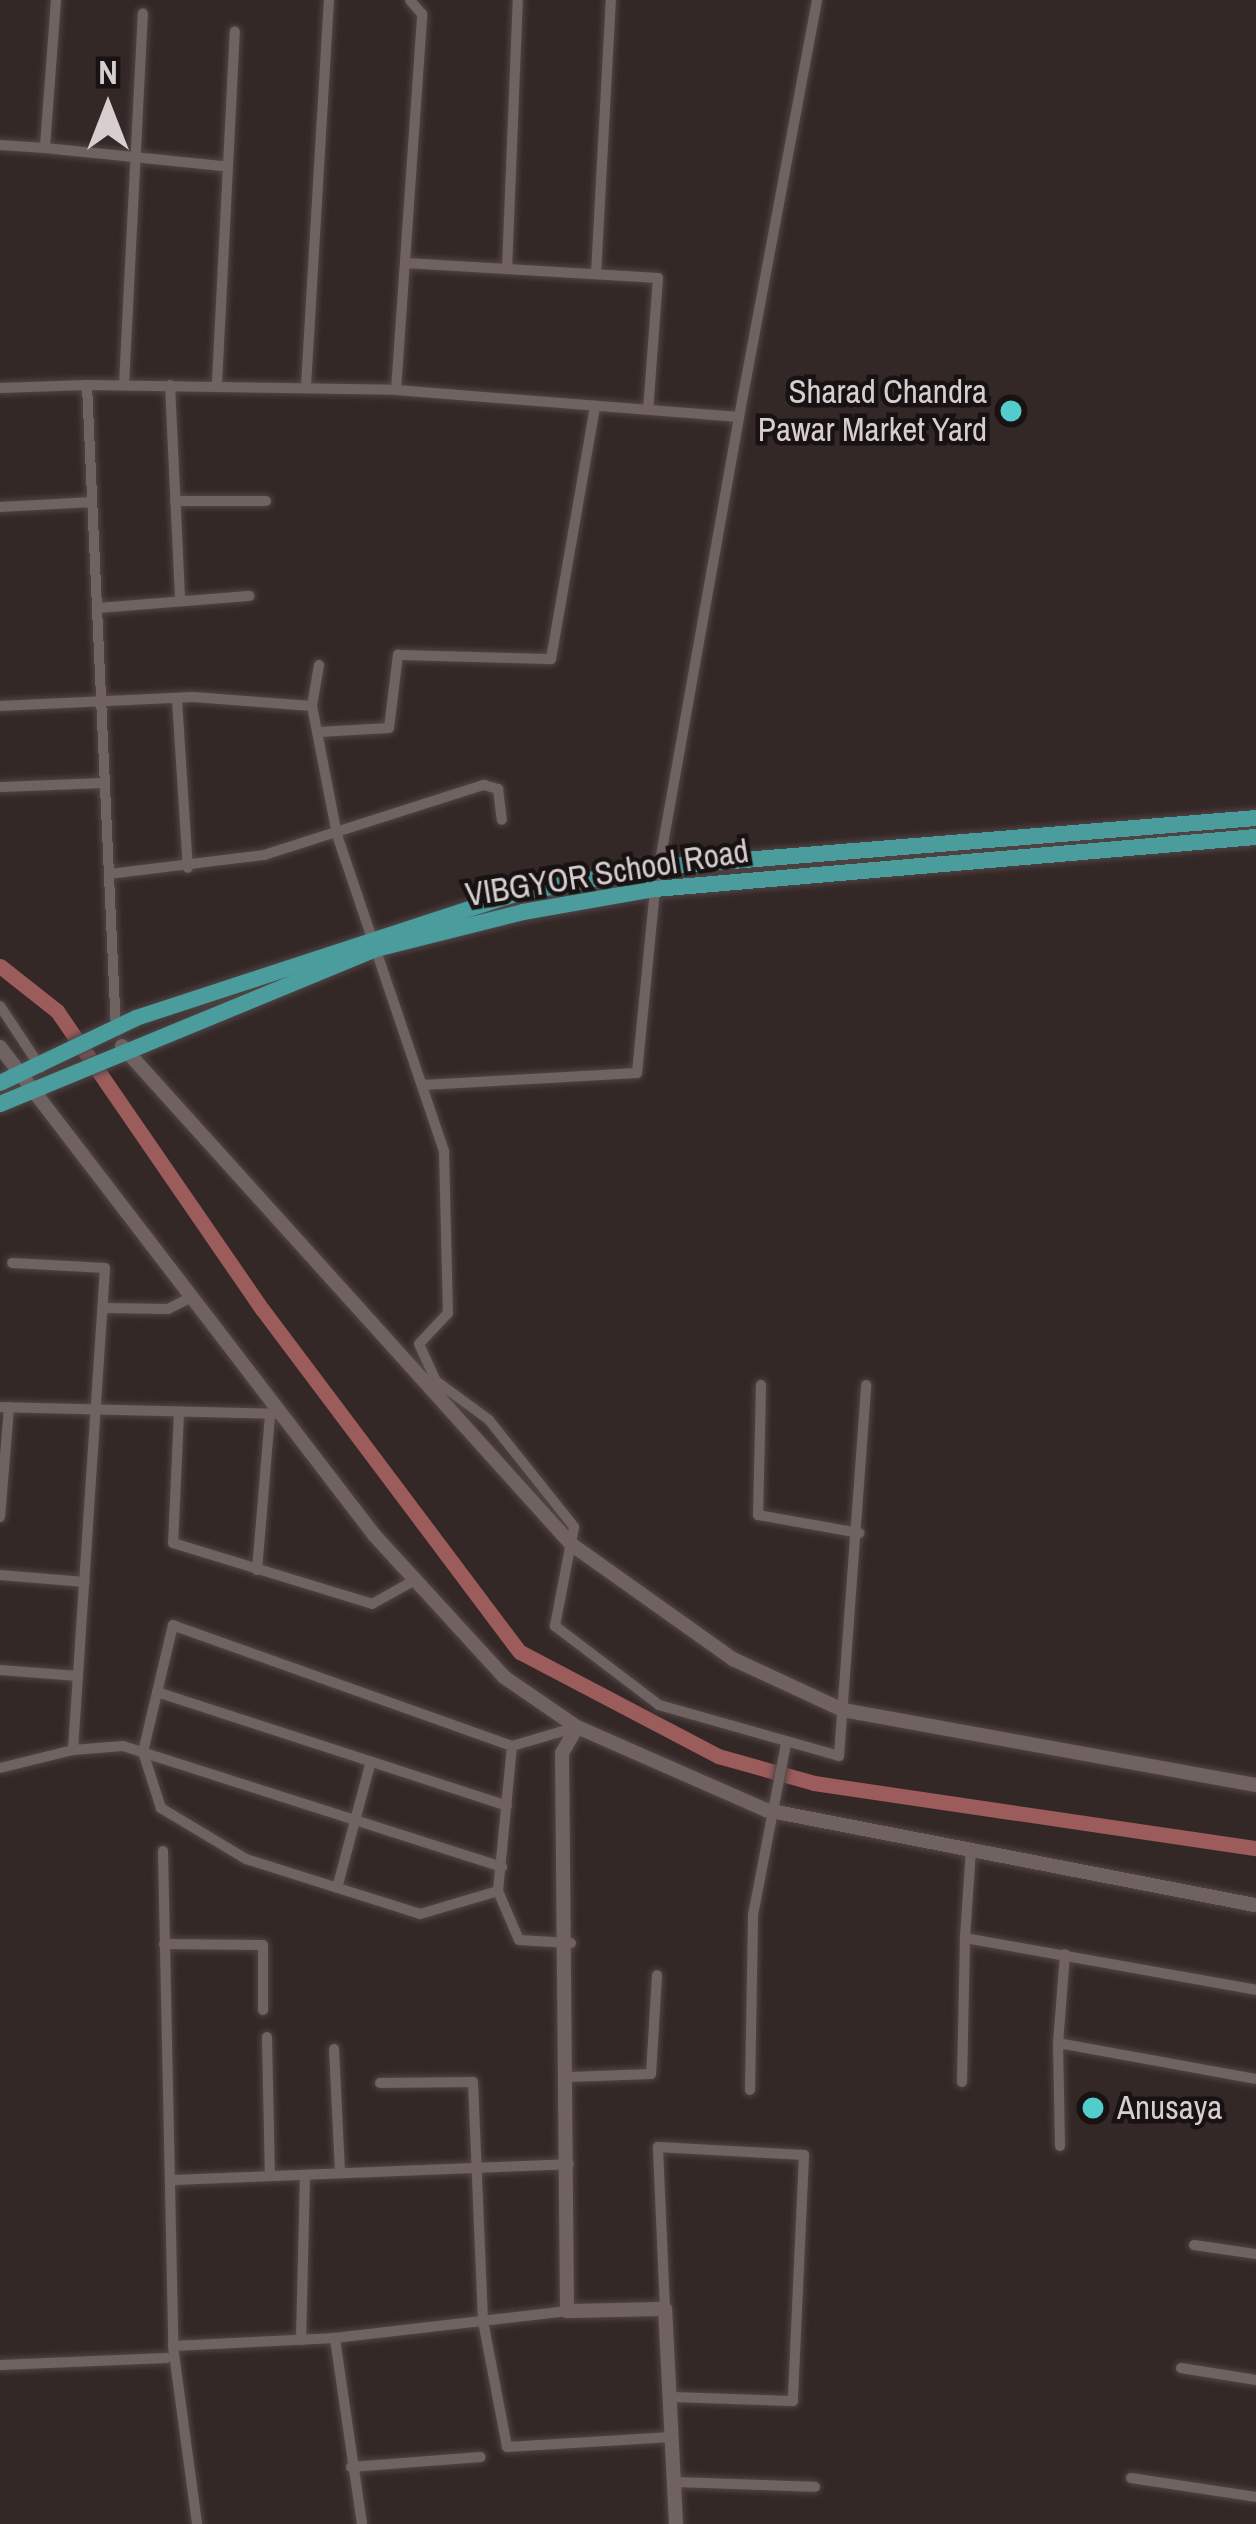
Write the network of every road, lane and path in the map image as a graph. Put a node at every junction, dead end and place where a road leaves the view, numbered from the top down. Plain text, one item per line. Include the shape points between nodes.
1 (56, 0) edge
2 (329, 0) edge
3 (410, 0) edge
4 (518, 0) edge
5 (611, 0) edge
6 (817, 0) edge
7 (143, 13) dead end
8 (235, 31) dead end
9 (0, 145) edge
10 (45, 148) junction
11 (132, 158) junction
12 (222, 166) junction
13 (406, 263) junction
14 (507, 268) junction
15 (596, 274) junction
16 (217, 383) junction
17 (170, 385) junction
18 (87, 386) junction
19 (124, 386) junction
20 (306, 386) junction
21 (0, 388) edge
22 (396, 390) junction
23 (596, 406) junction
24 (648, 410) junction
25 (739, 417) junction
26 (175, 501) junction
27 (266, 501) dead end
28 (92, 502) junction
29 (0, 507) edge
30 (250, 596) dead end
31 (180, 599) junction
32 (97, 608) junction
33 (319, 665) dead end
34 (101, 700) junction
35 (177, 700) junction
36 (0, 706) edge
37 (312, 706) junction
38 (319, 732) junction
39 (105, 783) junction
40 (0, 787) edge
41 (1256, 818) edge
42 (502, 820) dead end
43 (337, 835) junction
44 (1256, 837) edge
45 (659, 867) junction
46 (188, 868) junction
47 (109, 874) junction
48 (655, 889) junction
49 (373, 942) junction
50 (0, 1006) edge
51 (118, 1037) junction
52 (0, 1047) edge
53 (43, 1062) junction
54 (20, 1073) junction
55 (0, 1083) edge
56 (45, 1083) junction
57 (424, 1085) junction
58 (0, 1105) edge
59 (11, 1263) dead end
60 (191, 1298) junction
61 (103, 1309) junction
62 (761, 1385) dead end
63 (866, 1385) dead end
64 (4, 1407) edge
65 (96, 1412) junction
66 (179, 1413) junction
67 (275, 1414) junction
68 (0, 1517) edge
69 (860, 1533) junction
70 (571, 1544) junction
71 (257, 1570) junction
72 (0, 1575) edge
73 (415, 1580) junction
74 (85, 1582) junction
75 (0, 1670) edge
76 (78, 1676) junction
77 (157, 1692) junction
78 (843, 1710) junction
79 (578, 1727) junction
80 (512, 1746) junction
81 (73, 1750) junction
82 (785, 1750) junction
83 (142, 1752) junction
84 (370, 1765) junction
85 (0, 1768) edge
86 (1256, 1785) edge
87 (507, 1806) junction
88 (766, 1810) junction
89 (359, 1821) junction
90 (971, 1849) junction
91 (164, 1851) dead end
92 (502, 1867) junction
93 (337, 1888) junction
94 (498, 1891) junction
95 (1256, 1905) edge
96 (965, 1938) junction
97 (571, 1943) junction
98 (164, 1944) junction
99 (1065, 1954) junction
100 (658, 1975) dead end
101 (1256, 1990) edge
102 (263, 2010) dead end
103 (267, 2037) dead end
104 (1058, 2043) junction
105 (334, 2049) dead end
106 (569, 2077) junction
107 (1256, 2079) edge
108 (962, 2082) dead end
109 (380, 2083) dead end
110 (750, 2090) dead end
111 (1060, 2146) dead end
112 (568, 2164) junction
113 (476, 2168) junction
114 (340, 2173) junction
115 (305, 2175) junction
116 (270, 2176) junction
117 (173, 2180) junction
118 (1194, 2245) dead end
119 (1256, 2254) edge
120 (665, 2309) junction
121 (568, 2312) junction
122 (483, 2321) junction
123 (335, 2338) junction
124 (301, 2340) junction
125 (170, 2352) junction
126 (0, 2365) edge
127 (1181, 2368) dead end
128 (1256, 2380) edge
129 (670, 2397) junction
130 (672, 2437) junction
131 (482, 2456) dead end
132 (352, 2467) junction
133 (1131, 2477) dead end
134 (674, 2482) junction
135 (814, 2487) dead end
136 (1256, 2497) edge
137 (197, 2524) edge
138 (362, 2524) edge
139 (676, 2524) edge

1 - 10 street
2 - 20 street
3 - 13 street via 422,14
4 - 14 street
5 - 15 street
6 - 25 street
7 - 11 street
8 - 12 street
9 - 10 street
10 - 11 street
11 - 12 street
11 - 19 street
12 - 16 street
13 - 14 street
13 - 22 street
14 - 15 street
15 - 24 street via 658,278
16 - 17 street
16 - 20 street
17 - 19 street
17 - 26 street
18 - 19 street
18 - 21 street
18 - 28 street
20 - 22 street
22 - 23 street
23 - 24 street
23 - 38 street via 551,659 398,655 389,728
24 - 25 street
25 - 45 street
26 - 27 street
26 - 31 street
28 - 29 street
28 - 32 street
30 - 31 street
31 - 32 street
32 - 34 street
33 - 37 street
34 - 35 street
34 - 36 street
34 - 39 street
35 - 37 street
35 - 46 street
37 - 38 street
38 - 43 street
39 - 40 street
39 - 47 street
41 - 45 main road, VIBGYOR School Road
42 - 43 street via 497,789 484,785
43 - 46 street
43 - 49 street
44 - 48 main road, VIBGYOR School Road
45 - 48 street
45 - 49 main road, VIBGYOR School Road
46 - 47 street
47 - 51 street
48 - 49 main road, VIBGYOR School Road
48 - 57 street via 637,1073
49 - 51 main road, VIBGYOR School Road
49 - 57 street
50 - 53 street
51 - 53 main road, VIBGYOR School Road
51 - 56 main road, VIBGYOR School Road via 101,1056
51 - 70 street
52 - 54 street
53 - 54 main road, VIBGYOR School Road
53 - 56 street
54 - 55 main road, VIBGYOR School Road
54 - 56 street
56 - 58 main road, VIBGYOR School Road
56 - 60 street
57 - 70 street via 444,1151 451,1249 448,1313 419,1343 436,1381 489,1420 574,1527
59 - 61 street via 105,1268
60 - 61 street via 168,1309
60 - 67 street
61 - 65 street
62 - 69 street via 758,1515
63 - 69 street
64 - 65 street
64 - 68 street
65 - 66 street
65 - 74 street
66 - 67 street
66 - 71 street via 170,1538
67 - 71 street
67 - 73 street
69 - 78 street
70 - 78 street via 733,1659
70 - 82 street via 555,1625 659,1705
71 - 73 street via 372,1604
72 - 74 street
73 - 79 street via 504,1677
74 - 76 street
75 - 76 street
76 - 81 street
77 - 80 street via 173,1624
77 - 83 street
77 - 84 street
78 - 82 street via 839,1756
78 - 86 street
79 - 80 street
79 - 88 street
79 - 97 street via 562,1753
80 - 87 street
81 - 83 street
81 - 85 street
82 - 88 street
83 - 89 street
83 - 93 street via 161,1808 246,1859
84 - 87 street
84 - 89 street
87 - 92 street
88 - 90 street
88 - 110 street
89 - 92 street
89 - 93 street
90 - 95 street
90 - 96 street
91 - 98 street
92 - 94 street
93 - 94 street via 420,1914
94 - 97 street via 519,1940
96 - 99 street
96 - 108 street
97 - 106 street
98 - 102 street via 263,1945
98 - 117 street
99 - 101 street
99 - 104 street
100 - 106 street via 651,2074
103 - 116 street
104 - 107 street
104 - 111 street
105 - 114 street
106 - 112 street
109 - 113 street via 473,2082
112 - 113 street
112 - 121 street
113 - 114 street
113 - 122 street
114 - 115 street
115 - 116 street
115 - 124 street
116 - 117 street
117 - 125 street
118 - 119 street
120 - 121 street
120 - 129 street
120 - 129 street via 658,2147 804,2156 793,2401
121 - 122 street
122 - 123 street
122 - 130 street via 507,2447
123 - 124 street
123 - 132 street
124 - 125 street
125 - 126 street
125 - 137 street
127 - 128 street
129 - 130 street
130 - 134 street
131 - 132 street
132 - 138 street
133 - 136 street
134 - 135 street
134 - 139 street

